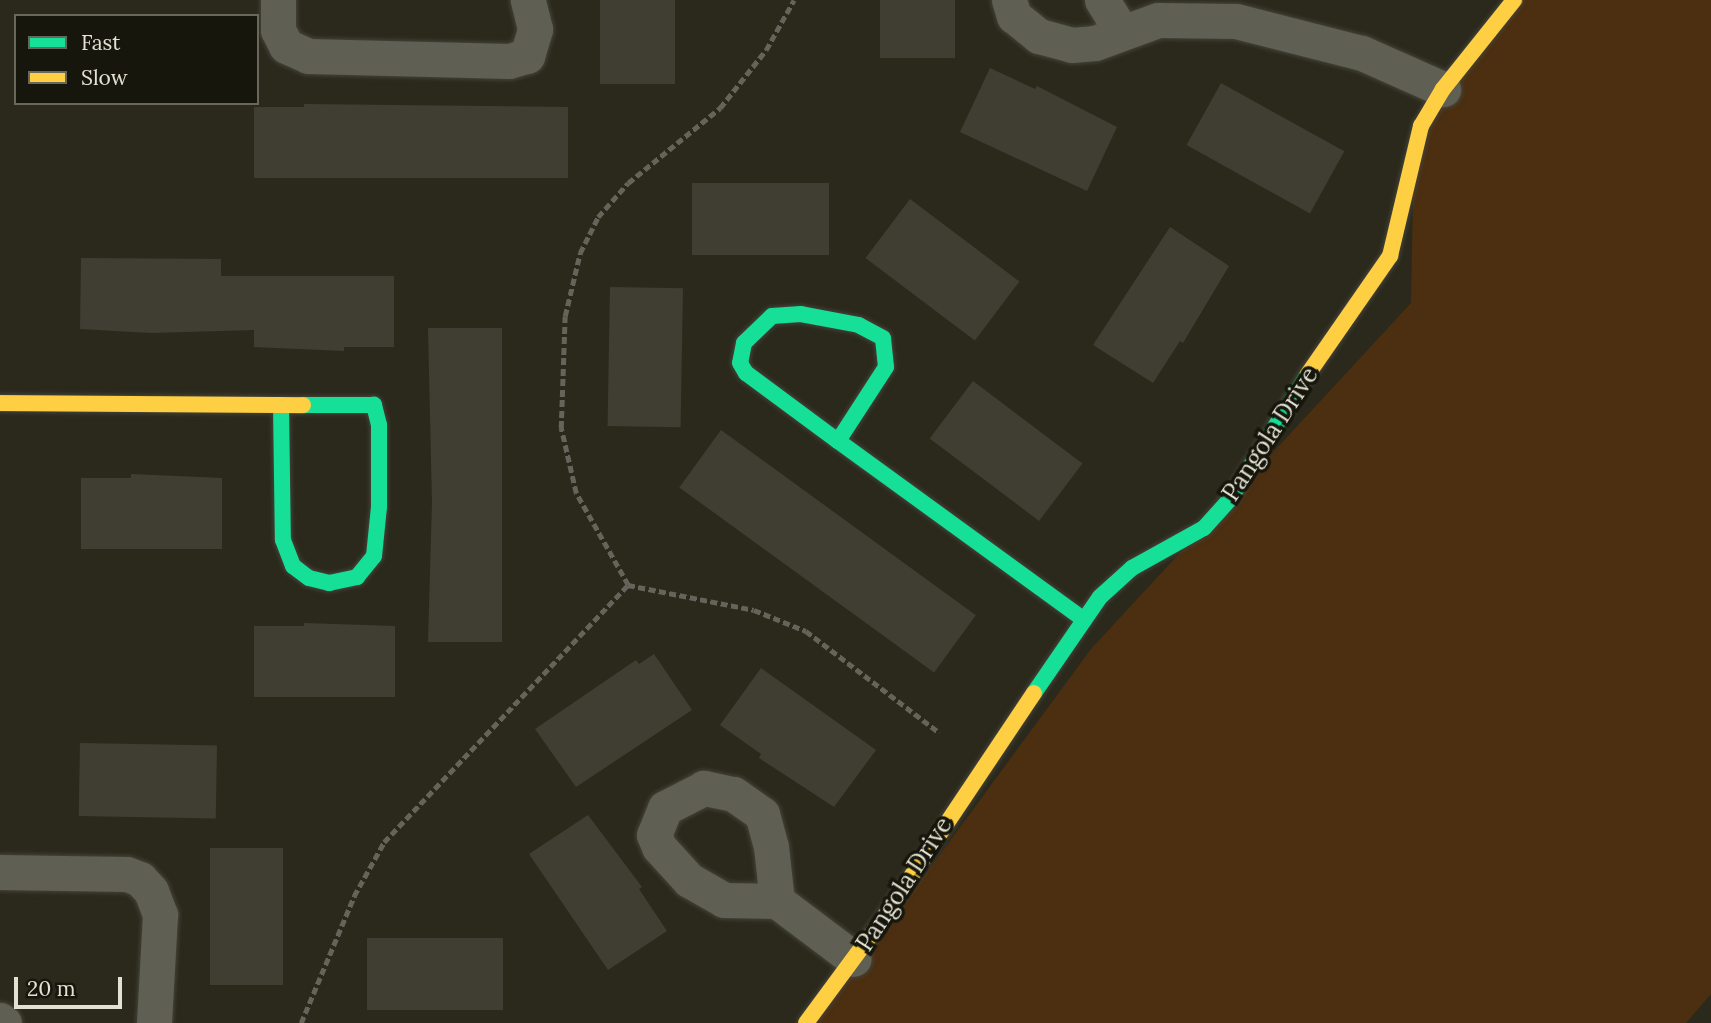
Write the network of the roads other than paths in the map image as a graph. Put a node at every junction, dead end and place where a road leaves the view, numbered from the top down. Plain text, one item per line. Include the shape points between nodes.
1 (278, 0) edge
2 (528, 0) edge
3 (1009, 0) edge
4 (1102, 0) edge
5 (1514, 0) edge
6 (1121, 32) junction
7 (1443, 89) junction
8 (0, 403) edge
9 (281, 405) junction
10 (838, 441) junction
11 (1084, 620) junction
12 (0, 872) edge
13 (777, 901) dead end
14 (855, 959) junction
15 (0, 1020) edge
16 (4, 1023) edge
17 (154, 1023) edge
18 (806, 1023) edge

1 - 2 street via 278,30 286,46 308,56 509,61 527,56 535,29
3 - 6 street via 1013,16 1050,39 1072,45 1095,43
4 - 6 street
5 - 7 street, Pangola Drive
6 - 7 street via 1158,20 1236,21 1362,52
7 - 11 street, Pangola Drive via 1421,126 1390,256 1367,295 1336,329 1230,499 1204,528 1132,568
8 - 9 street
9 - 9 street via 374,405 379,425 379,506 374,556 357,577 329,583 309,578 293,566 283,540
10 - 10 street via 746,373 740,363 744,343 772,316 801,314 848,323 883,338 886,367
10 - 11 street
11 - 14 street, Pangola Drive
12 - 17 street via 127,874 140,879 151,891 160,915
13 - 14 street
14 - 18 street, Pangola Drive
15 - 16 street

